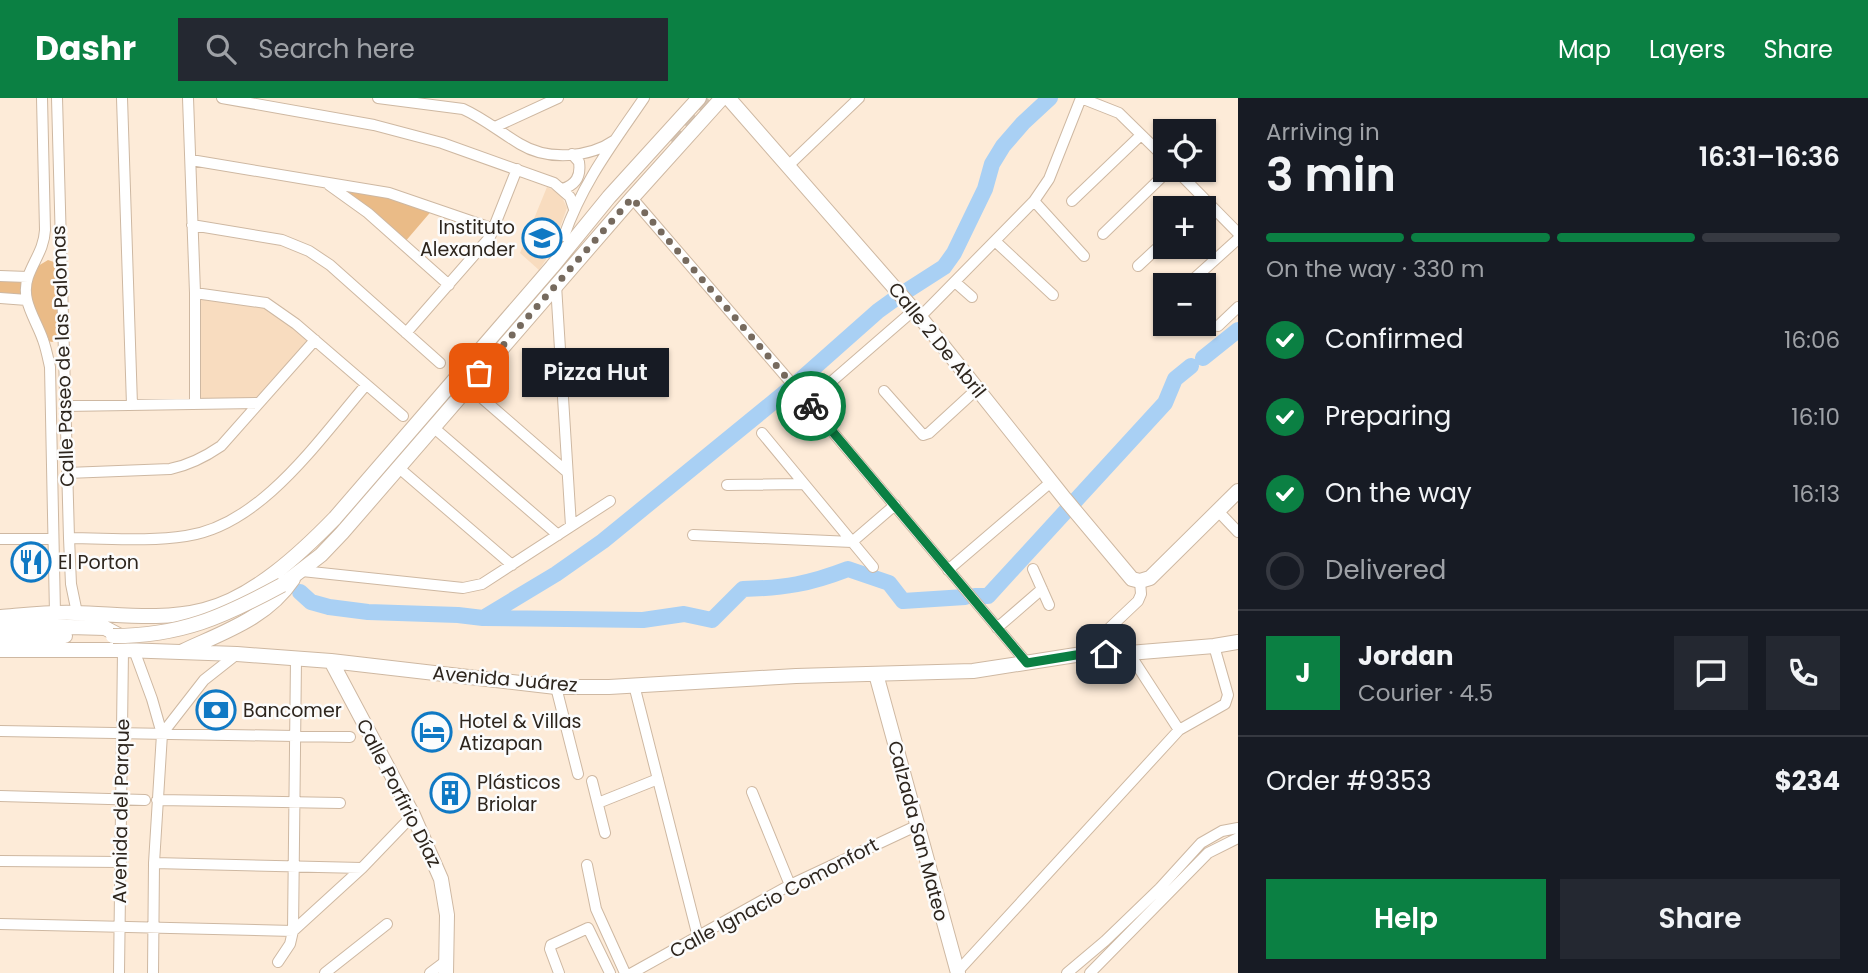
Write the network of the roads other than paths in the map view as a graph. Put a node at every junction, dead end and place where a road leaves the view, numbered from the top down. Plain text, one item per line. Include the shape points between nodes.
1 (42, 98) edge
2 (57, 98) edge
3 (122, 98) edge
4 (188, 98) edge
5 (222, 98) edge
6 (378, 98) edge
7 (558, 98) edge
8 (644, 98) edge
9 (699, 98) edge
10 (859, 98) edge
11 (1081, 98) edge
12 (403, 100) edge
13 (726, 101) edge
14 (495, 127) junction
15 (1141, 135) junction
16 (615, 140) junction
17 (670, 140) tunnel mouth
18 (1153, 147) edge
19 (572, 155) junction
20 (191, 160) junction
21 (788, 164) junction
22 (517, 169) junction
23 (1157, 182) edge
24 (1186, 182) edge
25 (327, 184) junction
26 (562, 189) junction
27 (1197, 196) edge
28 (609, 197) junction
29 (632, 198) junction
30 (1034, 201) junction
31 (1072, 201) dead end
32 (573, 209) junction
33 (1216, 215) edge
34 (192, 225) junction
35 (495, 229) junction
36 (1238, 233) edge
37 (1103, 234) dead end
38 (564, 236) dead end
39 (1238, 239) edge
40 (995, 241) junction
41 (1153, 252) edge
42 (1084, 256) dead end
43 (60, 264) junction
44 (1138, 266) dead end
45 (30, 273) junction
46 (1200, 273) edge
47 (0, 276) edge
48 (954, 282) junction
49 (449, 285) junction
50 (556, 285) junction
51 (195, 293) junction
52 (1053, 295) dead end
53 (972, 297) dead end
54 (0, 298) edge
55 (27, 300) junction
56 (1238, 307) edge
57 (917, 314) junction
58 (1218, 326) dead end
59 (406, 333) junction
60 (63, 334) junction
61 (43, 340) junction
62 (315, 340) junction
63 (440, 363) dead end
64 (831, 382) dead end
65 (366, 384) junction
66 (468, 386) junction
67 (977, 389) junction
68 (884, 391) dead end
69 (258, 403) junction
70 (195, 404) junction
71 (132, 405) junction
72 (65, 406) junction
73 (403, 416) dead end
74 (433, 427) junction
75 (762, 433) dead end
76 (399, 468) junction
77 (567, 472) junction
78 (66, 473) junction
79 (1051, 482) junction
80 (804, 484) junction
81 (727, 485) dead end
82 (1238, 491) edge
83 (610, 501) dead end
84 (895, 505) junction
85 (1218, 511) junction
86 (571, 526) junction
87 (1238, 532) edge
88 (558, 535) junction
89 (693, 535) dead end
90 (0, 538) edge
91 (69, 538) junction
92 (54, 539) junction
93 (852, 542) junction
94 (512, 565) junction
95 (873, 567) dead end
96 (1033, 569) dead end
97 (947, 570) junction
98 (299, 574) junction
99 (1140, 581) junction
100 (71, 583) junction
101 (54, 585) junction
102 (1042, 589) junction
103 (1049, 606) dead end
104 (206, 610) junction
105 (55, 613) junction
106 (77, 613) junction
107 (0, 617) edge
108 (0, 625) edge
109 (998, 628) junction
110 (0, 637) edge
111 (214, 637) junction
112 (1238, 642) edge
113 (1214, 646) junction
114 (0, 650) edge
115 (128, 650) junction
116 (179, 653) junction
117 (1129, 653) junction
118 (237, 654) junction
119 (1082, 654) junction
120 (296, 659) junction
121 (331, 661) junction
122 (1027, 663) junction
123 (883, 678) junction
124 (634, 685) junction
125 (556, 687) junction
126 (1179, 730) junction
127 (0, 731) edge
128 (123, 732) junction
129 (162, 734) junction
130 (295, 736) junction
131 (350, 737) dead end
132 (578, 774) dead end
133 (658, 779) junction
134 (592, 781) dead end
135 (751, 792) dead end
136 (0, 796) edge
137 (121, 799) junction
138 (151, 800) junction
139 (294, 802) junction
140 (340, 803) dead end
141 (598, 803) junction
142 (413, 816) junction
143 (916, 826) junction
144 (1238, 828) edge
145 (605, 833) dead end
146 (1238, 838) edge
147 (0, 861) edge
148 (121, 862) junction
149 (154, 863) junction
150 (587, 865) dead end
151 (293, 866) junction
152 (362, 868) junction
153 (790, 886) junction
154 (0, 924) edge
155 (387, 924) dead end
156 (120, 926) junction
157 (153, 926) junction
158 (293, 931) junction
159 (698, 937) junction
160 (1105, 941) junction
161 (1114, 951) junction
162 (1097, 958) junction
163 (278, 962) dead end
164 (446, 967) edge
165 (958, 972) edge
166 (1085, 972) edge
167 (118, 973) edge
168 (153, 973) edge
169 (325, 973) edge
170 (430, 973) edge
171 (559, 973) edge
172 (610, 973) edge
173 (625, 973) edge
174 (632, 973) edge
175 (1067, 973) edge

1 - 45 street, Calle Paseo de las Palomas via 45,230
2 - 43 street, Calle Paseo de las Palomas
3 - 71 street
4 - 20 street
5 - 22 street via 374,125
6 - 12 street
7 - 14 street
8 - 16 street
9 - 28 main road
10 - 21 street
11 - 15 street via 1115,111
11 - 30 street via 1049,180
12 - 14 street via 463,109
13 - 21 main road, Calle 2 De Abril via 777,143
13 - 29 main road
14 - 19 street via 533,149
15 - 18 street
15 - 31 street
16 - 19 street via 603,148
16 - 32 street
17 - 28 main road
19 - 26 street via 579,162 579,176
20 - 25 street
20 - 34 street
21 - 57 main road, Calle 2 De Abril
22 - 26 street
22 - 35 street
23 - 37 street
24 - 27 street
25 - 35 street via 389,193
25 - 49 street via 378,221
26 - 32 street
28 - 104 main road via 312,542 270,577
29 - 50 main road
29 - 84 street
30 - 40 street
30 - 42 street
32 - 38 street
33 - 36 street
34 - 51 street
34 - 59 street via 282,240 309,251
35 - 49 street
39 - 46 street
40 - 48 street
40 - 52 street
41 - 44 street
43 - 45 street via 48,260
43 - 60 street, Calle Paseo de las Palomas
45 - 47 street
45 - 55 street, Calle Paseo de las Palomas
48 - 53 street
48 - 57 street
49 - 59 street
50 - 66 main road
50 - 77 street
51 - 62 street via 266,303
51 - 70 street
54 - 55 street
55 - 61 street, Calle Paseo de las Palomas
56 - 58 street
57 - 64 street
57 - 67 main road, Calle 2 De Abril
59 - 63 street
60 - 61 street via 57,341
60 - 72 street, Calle Paseo de las Palomas
61 - 92 street, Calle Paseo de las Palomas via 50,367
62 - 65 street
62 - 69 street
65 - 73 street
65 - 91 street via 288,475 239,516 186,536
66 - 74 main road
66 - 77 street
67 - 68 street via 923,435
67 - 79 main road, Calle 2 De Abril
69 - 70 street
69 - 78 street via 221,446 186,466
70 - 71 street
71 - 72 street
72 - 78 street, Calle Paseo de las Palomas
74 - 76 main road
74 - 88 street
75 - 80 street
76 - 94 street
76 - 98 main road
77 - 86 street
78 - 91 street, Calle Paseo de las Palomas
79 - 97 street
79 - 99 main road, Calle 2 De Abril via 1125,572
80 - 81 street
80 - 93 street
82 - 85 main road
83 - 86 street
84 - 93 street
84 - 97 street
85 - 87 street
85 - 99 main road via 1150,578
86 - 88 street
88 - 94 street
89 - 93 street
90 - 92 street
91 - 100 street, Calle Paseo de las Palomas
92 - 101 street, Calle Paseo de las Palomas
93 - 95 street
94 - 98 street via 482,584 463,588
96 - 102 street
97 - 109 street
98 - 110 main road, bridge via 240,608 177,631 144,636
98 - 111 main road via 258,616
99 - 119 street via 1139,601
100 - 101 street via 64,591
100 - 106 street, Calle Paseo de las Palomas
101 - 105 street, Calle Paseo de las Palomas
102 - 103 street
102 - 109 street
104 - 106 main road via 168,617
104 - 111 main road via 200,624
105 - 106 main road
105 - 107 main road
108 - 115 main road via 105,628 124,638
109 - 122 street
111 - 116 main road
112 - 113 main road, Avenida Juárez
113 - 117 main road, Avenida Juárez
113 - 126 street via 1228,700
114 - 115 main road, Avenida Juárez
115 - 116 main road, Avenida Juárez
115 - 128 street, Avenida del Parque
115 - 129 street via 155,706
116 - 118 main road, Avenida Juárez
117 - 119 main road, Avenida Juárez
117 - 126 street
118 - 120 main road, Avenida Juárez
118 - 129 street via 204,680
119 - 122 main road, Avenida Juárez
120 - 121 main road, Avenida Juárez
120 - 130 street
121 - 125 main road, Avenida Juárez
121 - 142 main road, Calle Porfirio Díaz
122 - 123 main road, Avenida Juárez
123 - 124 main road, Avenida Juárez
123 - 143 main road, Calzada San Mateo
124 - 125 main road, Avenida Juárez
124 - 133 street
125 - 132 street
126 - 165 street
127 - 128 street
128 - 129 street
128 - 137 street, Avenida del Parque
129 - 130 street
129 - 138 street
130 - 131 street
130 - 139 street
133 - 141 street
133 - 159 street
134 - 141 street
135 - 153 street
136 - 137 street
137 - 138 street
137 - 148 street, Avenida del Parque
138 - 139 street
138 - 149 street
139 - 140 street
139 - 151 street
141 - 145 street
142 - 152 street
142 - 164 main road, Calle Porfirio Díaz via 446,898
143 - 153 street, Calle Ignacio Comonfort
143 - 165 main road, Calzada San Mateo
144 - 160 street via 1201,843
146 - 161 street via 1208,853
147 - 148 street
148 - 156 street, Avenida del Parque
149 - 151 street
149 - 157 street
150 - 173 street via 596,909
151 - 152 street
151 - 158 street
152 - 158 street
153 - 159 street, Calle Ignacio Comonfort
154 - 156 street
155 - 169 street
156 - 157 street
156 - 167 street, Avenida del Parque
157 - 158 street
157 - 168 street
158 - 163 street
159 - 174 street, Calle Ignacio Comonfort
160 - 162 street
160 - 175 street
161 - 162 street
161 - 166 street
162 - 166 street
164 - 170 street
171 - 172 street via 551,945 588,928

